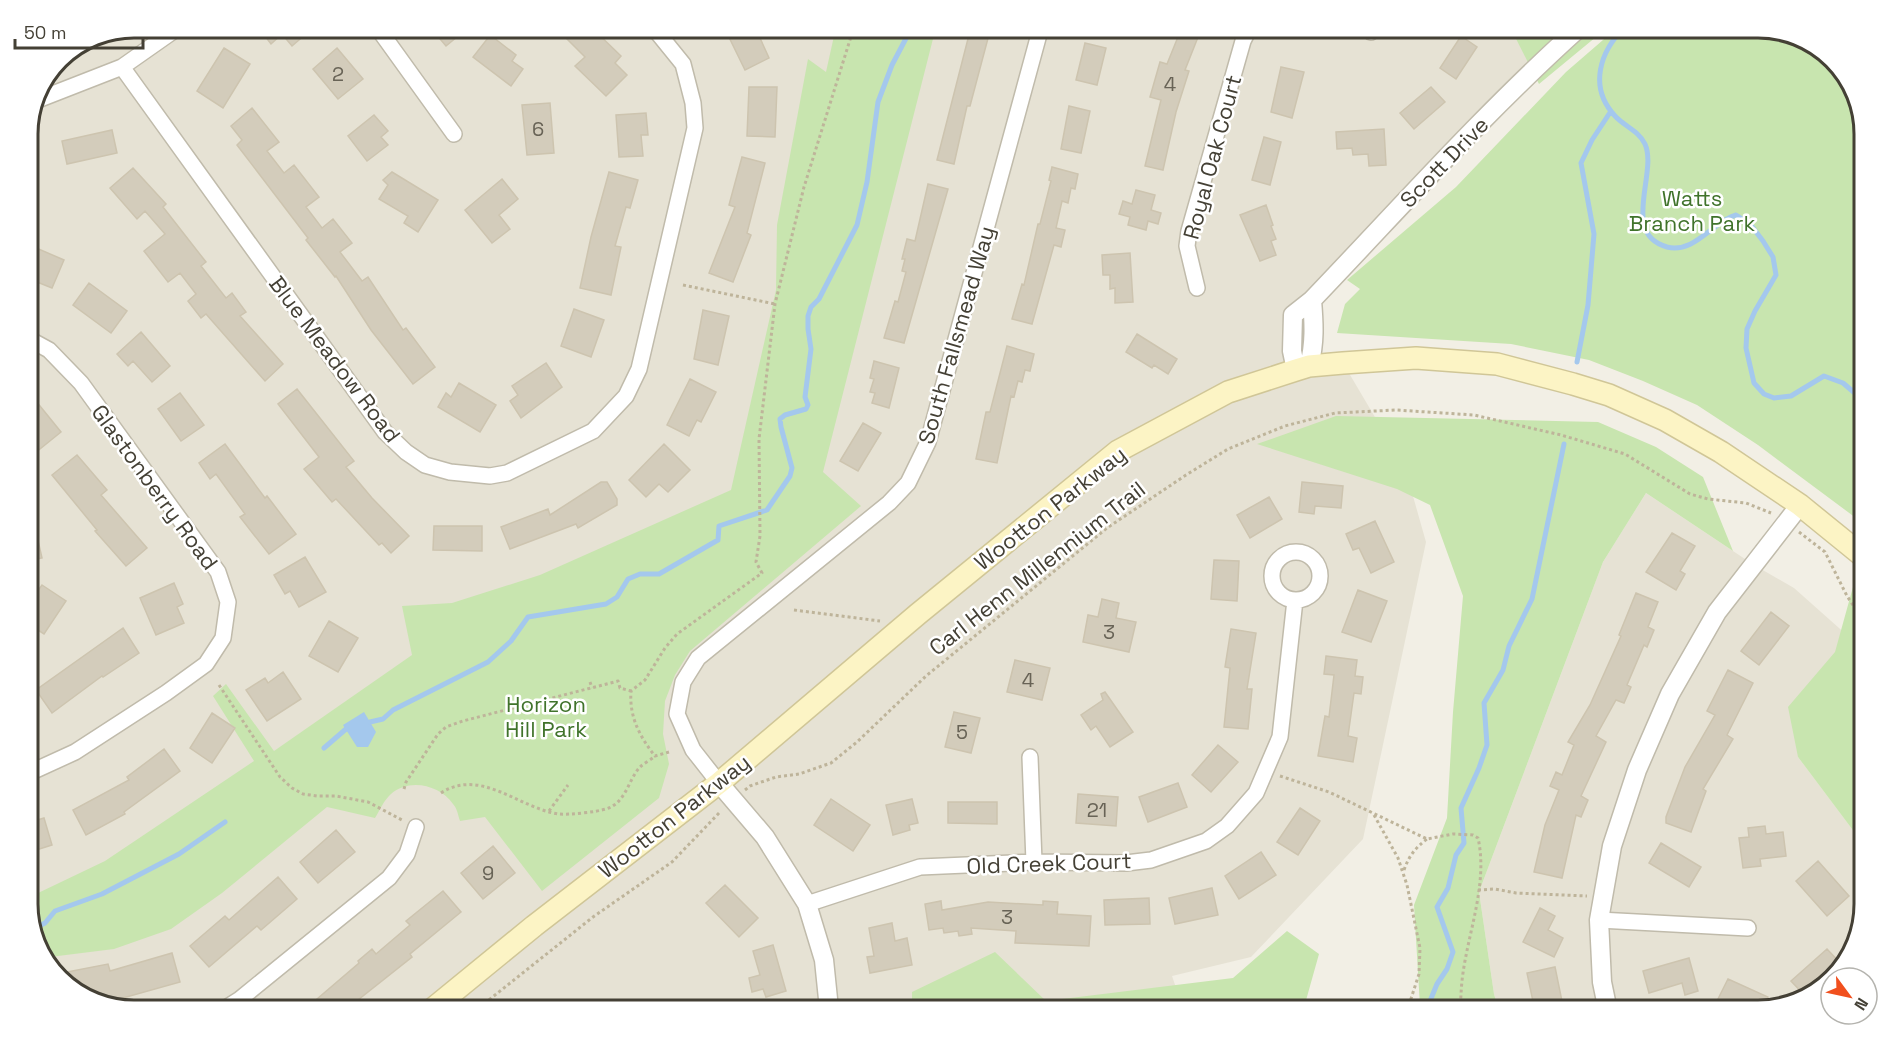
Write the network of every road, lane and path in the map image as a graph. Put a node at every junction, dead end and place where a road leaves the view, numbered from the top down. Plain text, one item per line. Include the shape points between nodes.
1 (163, 38) edge
2 (385, 38) edge
3 (662, 38) edge
4 (851, 38) edge
5 (1038, 38) edge
6 (1244, 38) edge
7 (1568, 38) edge
8 (122, 67) junction
9 (45, 97) edge
10 (453, 134) dead end
11 (683, 285) dead end
12 (1197, 288) dead end
13 (775, 304) junction
14 (38, 344) edge
15 (1302, 368) junction
16 (1800, 505) junction
17 (1787, 522) junction
18 (1854, 549) edge
19 (762, 573) junction
20 (767, 577) dead end
21 (1295, 600) dead end
22 (1854, 606) edge
23 (794, 610) dead end
24 (882, 621) dead end
25 (590, 682) dead end
26 (219, 685) dead end
27 (592, 688) junction
28 (631, 691) junction
29 (669, 752) dead end
30 (655, 756) junction
31 (1030, 757) dead end
32 (38, 769) edge
33 (1265, 771) junction
34 (719, 783) junction
35 (568, 785) dead end
36 (405, 789) dead end
37 (441, 793) dead end
38 (734, 800) junction
39 (549, 812) junction
40 (1373, 813) junction
41 (416, 827) joint
42 (1427, 839) junction
43 (1034, 862) junction
44 (1403, 872) junction
45 (1478, 890) junction
46 (1603, 898) junction
47 (807, 904) junction
48 (1599, 920) junction
49 (1748, 928) dead end
50 (238, 1000) edge
51 (444, 1000) edge
52 (490, 1000) edge
53 (828, 1000) edge
54 (1411, 1000) edge
55 (1461, 1000) edge
56 (1606, 1000) edge

1 - 8 street
2 - 10 street
3 - 8 street, Blue Meadow Road via 683,64 695,128 639,369 626,396 593,431 507,473 490,476 425,465 385,432
4 - 13 path via 804,187
5 - 34 street, South Fallsmead Way via 928,442 908,483 889,503 698,658 683,682 677,714 693,750
6 - 12 street, Royal Oak Court via 1189,231 1187,246
7 - 15 street, Scott Drive via 1293,315 1292,351
8 - 9 street
11 - 13 path
13 - 19 path via 759,439 760,536 756,561
14 - 32 street, Glastonberry Road via 81,383 218,572 228,603 223,638 206,664 75,752
15 - 16 main road, Wootton Parkway via 1416,358 1497,364 1573,384 1665,420
15 - 34 main road, Wootton Parkway via 1228,392 1118,451
16 - 17 street
16 - 18 main road, Wootton Parkway
17 - 22 path, Carl Henn Millennium Trail via 1825,552
17 - 38 path, Carl Henn Millennium Trail via 1746,503 1690,494 1625,454 1474,415 1396,410 1335,413 1285,426 1228,449 1107,528 926,676 831,763 760,782
17 - 46 street via 1717,612 1670,694 1637,770 1612,846
19 - 20 path
19 - 28 path via 677,634 645,680
21 - 33 street, Old Creek Court via 1280,737
23 - 24 path
25 - 27 path
26 - 41 path via 280,777 292,788 303,794 368,802
27 - 28 path via 618,681 620,688
27 - 36 path via 446,727 406,782
28 - 30 path via 635,723
29 - 30 path
30 - 39 path via 639,768 625,795 608,809
31 - 43 street
33 - 40 path via 1329,792
33 - 43 street, Old Creek Court via 1256,793 1227,826 1206,841 1151,860
34 - 38 street
34 - 51 main road, Wootton Parkway
35 - 39 path
37 - 39 path via 465,784 483,787
38 - 47 street via 765,837
38 - 52 path, Carl Henn Millennium Trail via 672,862 593,917
40 - 42 path
40 - 44 path
41 - 50 street via 407,854 390,878
42 - 44 path via 1413,852
42 - 45 path via 1453,834 1478,838
43 - 47 street, Old Creek Court via 920,867
44 - 54 path via 1420,948 1419,974
45 - 46 path
45 - 55 path
46 - 48 street
47 - 53 street via 824,960
48 - 49 street
48 - 56 street

